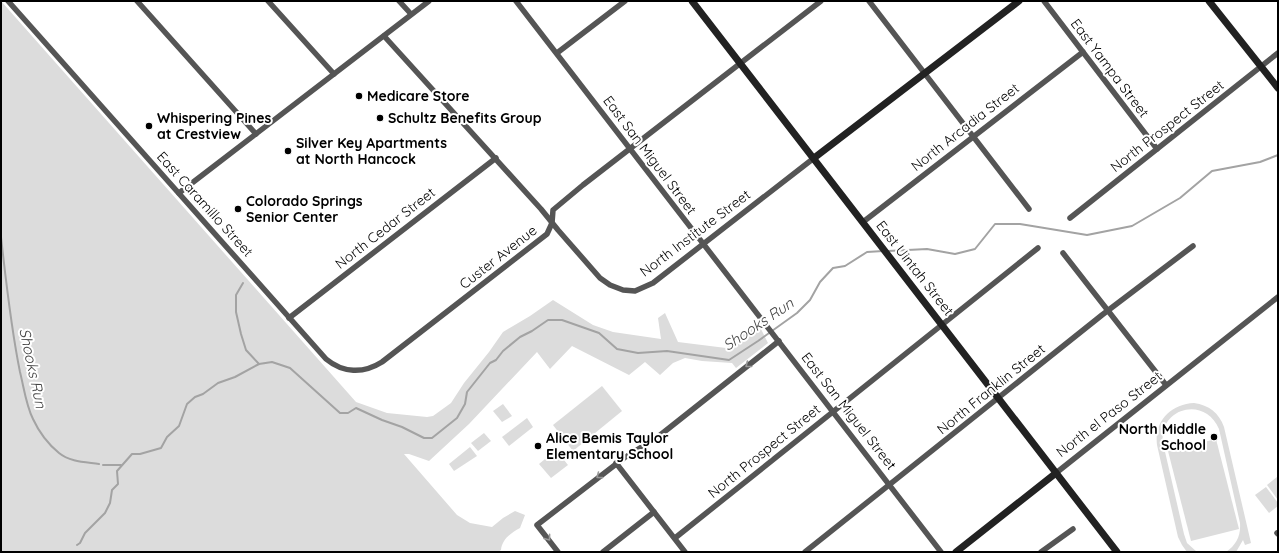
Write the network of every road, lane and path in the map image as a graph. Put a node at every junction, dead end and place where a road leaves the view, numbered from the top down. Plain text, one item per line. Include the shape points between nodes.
1 (8, 1) edge
2 (137, 1) edge
3 (268, 1) edge
4 (399, 1) edge
5 (429, 1) edge
6 (516, 1) edge
7 (625, 1) edge
8 (692, 1) edge
9 (821, 1) edge
10 (869, 1) edge
11 (1019, 1) edge
12 (1044, 1) edge
13 (1209, 1) edge
14 (411, 14) junction
15 (384, 36) junction
16 (1083, 52) junction
17 (1278, 53) edge
18 (557, 54) junction
19 (740, 63) junction
20 (1261, 67) junction
21 (334, 74) junction
22 (924, 74) junction
23 (1278, 88) edge
24 (256, 134) junction
25 (973, 136) junction
26 (630, 148) junction
27 (1158, 149) junction
28 (496, 158) junction
29 (814, 158) junction
30 (179, 193) junction
31 (1029, 209) dead end
32 (1070, 218) dead end
33 (863, 222) junction
34 (552, 223) junction
35 (703, 244) junction
36 (1192, 246) dead end
37 (1038, 248) dead end
38 (1063, 253) dead end
39 (1276, 299) edge
40 (1278, 305) edge
41 (1108, 310) junction
42 (289, 318) junction
43 (942, 324) junction
44 (779, 341) junction
45 (338, 367) joint
46 (1166, 385) junction
47 (999, 398) junction
48 (833, 411) junction
49 (616, 463) junction
50 (1056, 473) junction
51 (890, 484) junction
52 (654, 512) junction
53 (1072, 529) dead end
54 (675, 538) junction
55 (558, 552) edge
56 (603, 552) edge
57 (685, 552) edge
58 (805, 552) edge
59 (941, 552) edge
60 (956, 552) edge
61 (1042, 552) edge
62 (1117, 552) edge

1 - 30 street, East Caramillo Street
2 - 24 street
3 - 21 street
4 - 14 street
5 - 14 street
6 - 18 street, East San Miguel Street
7 - 18 street
8 - 19 main road, East Uintah Street
9 - 19 street, Custer Avenue
10 - 22 street
11 - 22 main road, North Institute Street
12 - 16 street, East Yampa Street
13 - 20 main road
14 - 15 street
15 - 21 street
15 - 28 street, North Institute Street
16 - 25 street, North Arcadia Street
16 - 27 street, East Yampa Street
17 - 20 street, North Prospect Street
18 - 26 street, East San Miguel Street
19 - 26 street, Custer Avenue
19 - 29 main road, East Uintah Street
20 - 23 main road
20 - 27 street, North Prospect Street
21 - 24 street
22 - 25 street
22 - 29 main road, North Institute Street
24 - 30 street
25 - 31 street
25 - 33 street, North Arcadia Street
26 - 34 street, Custer Avenue via 553,210
26 - 35 street, East San Miguel Street
27 - 32 street, North Prospect Street
28 - 34 street, North Institute Street
28 - 42 street, North Cedar Street
29 - 33 main road, East Uintah Street
29 - 35 street, North Institute Street
30 - 42 street, East Caramillo Street
33 - 43 main road, East Uintah Street
34 - 35 street, North Institute Street via 600,278 623,290 634,291 648,286
34 - 45 street, Custer Avenue via 547,234 382,362 362,370
35 - 44 street, East San Miguel Street
36 - 41 street, North Franklin Street
37 - 43 street, North Prospect Street
38 - 41 street
39 - 40 street
39 - 46 street, North el Paso Street
41 - 46 street
41 - 47 street, North Franklin Street
42 - 45 street, East Caramillo Street via 326,359
43 - 47 main road, East Uintah Street
43 - 48 street, North Prospect Street
44 - 48 street, East San Miguel Street
44 -> 49 street via 659,436
46 - 50 street, North el Paso Street
47 - 50 main road, East Uintah Street
47 - 51 street, North Franklin Street
48 - 51 street, East San Miguel Street
48 - 54 street, North Prospect Street
49 - 52 street
49 -> 55 street via 537,524
50 - 60 main road, North el Paso Street
50 - 62 main road, East Uintah Street
51 - 58 street, North Franklin Street
51 - 59 street, East San Miguel Street
52 - 54 street
52 - 56 street
53 - 61 street
54 - 57 street

